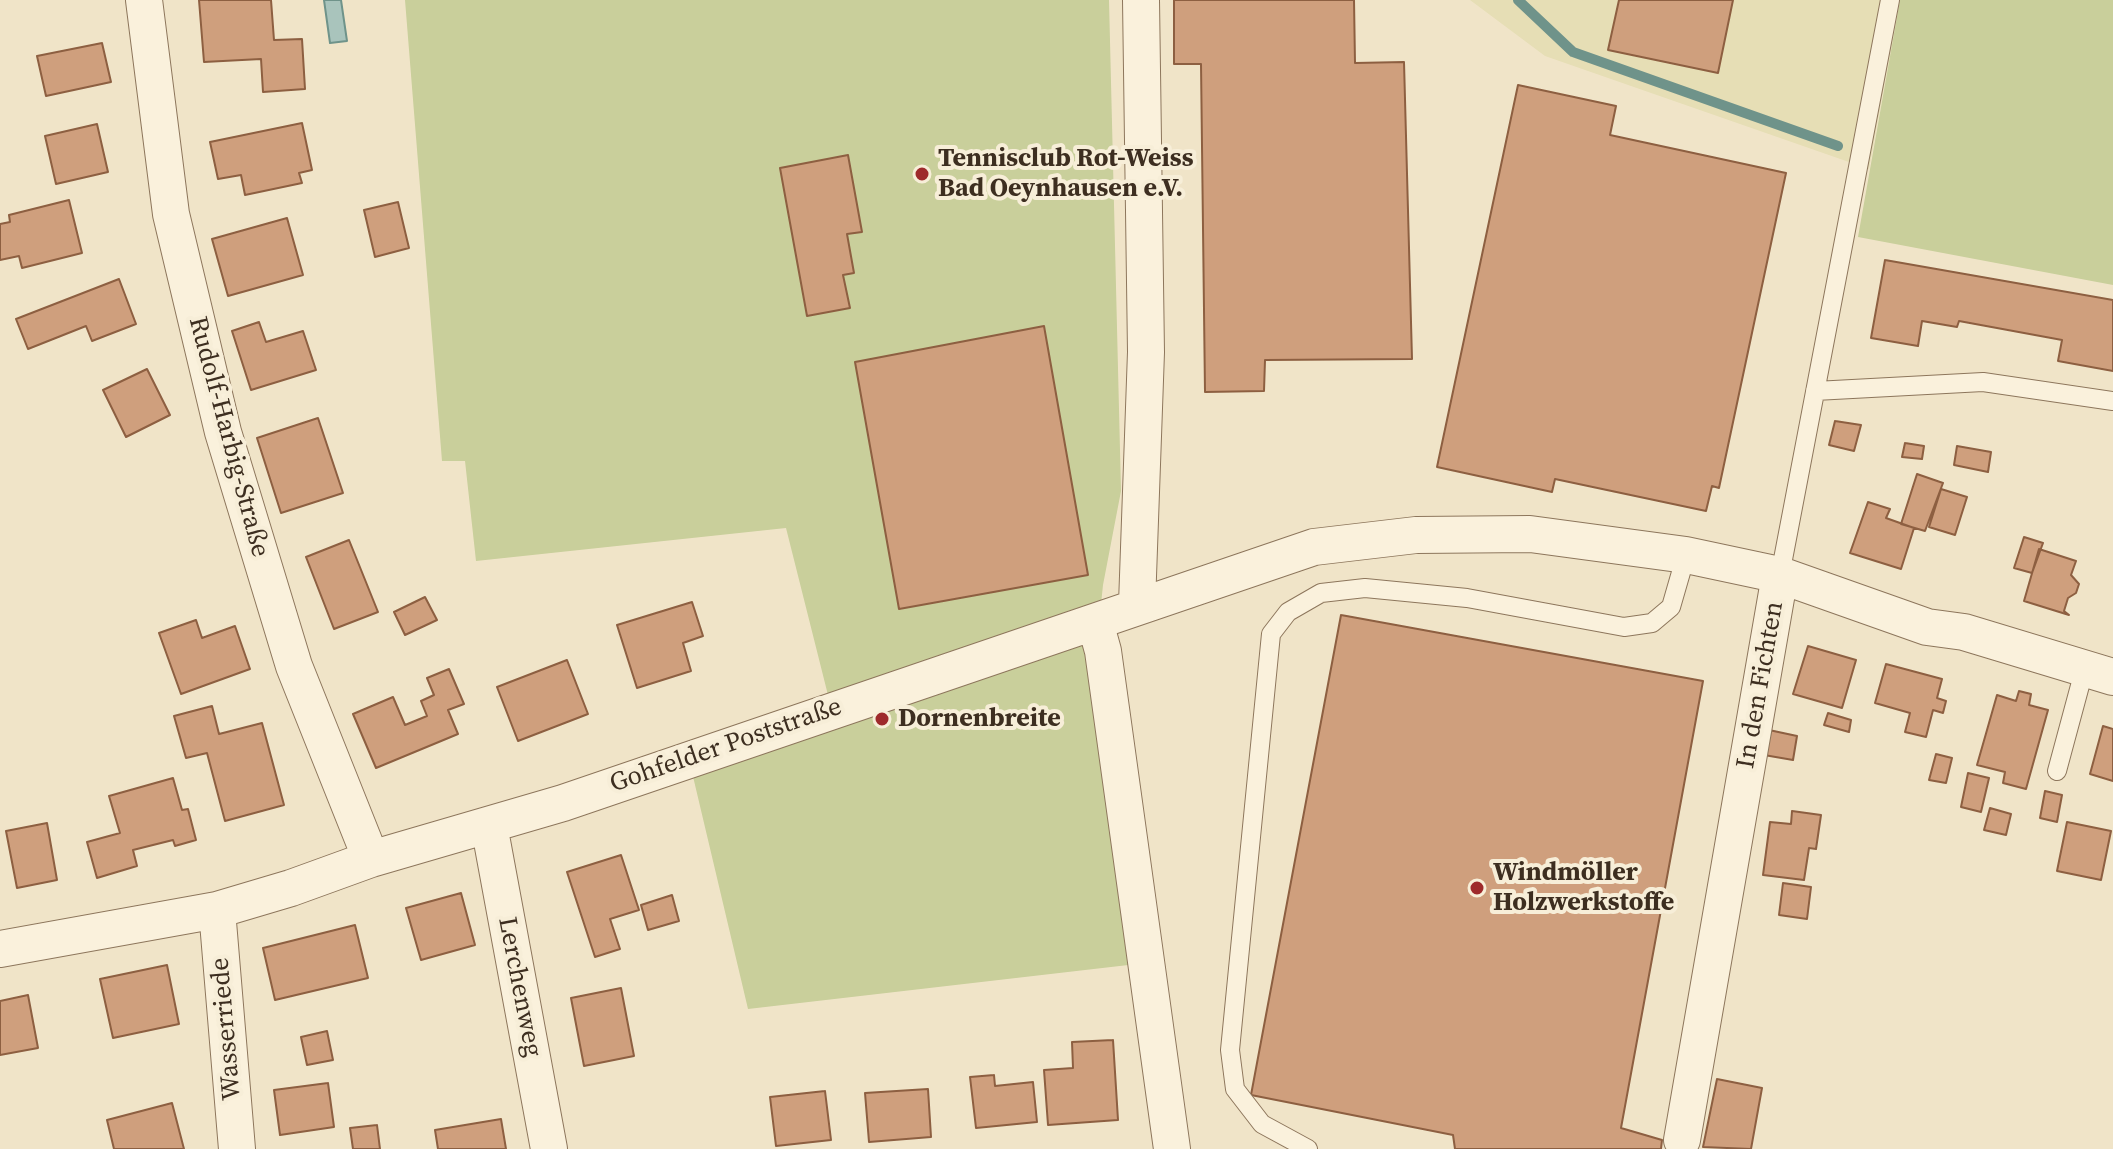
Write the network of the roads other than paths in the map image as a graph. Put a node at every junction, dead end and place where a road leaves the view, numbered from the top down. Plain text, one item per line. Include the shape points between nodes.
1 (144, 0) edge
2 (1141, 0) edge
3 (1890, 0) edge
4 (1815, 391) junction
5 (2113, 401) edge
6 (1686, 555) junction
7 (1780, 575) junction
8 (1137, 604) junction
9 (1095, 622) junction
10 (2099, 672) edge
11 (2057, 771) dead end
12 (489, 825) junction
13 (371, 859) junction
14 (217, 910) junction
15 (0, 949) edge
16 (1682, 1140) dead end
17 (237, 1149) edge
18 (549, 1149) edge
19 (1172, 1149) edge
20 (1308, 1149) edge

1 - 13 street, Rudolf-Harbig-Straße via 171,214 223,432 294,666
2 - 8 street via 1146,352
3 - 4 lane
4 - 5 lane via 1983,382
4 - 7 lane
6 - 7 street, Gohfelder Poststraße
6 - 8 street, Gohfelder Poststraße via 1530,534 1416,535 1314,547
6 - 20 lane via 1671,607 1652,623 1624,627 1467,598 1365,588 1321,593 1288,612 1271,634 1230,1050 1235,1089 1262,1124
7 - 10 street, In den Fichten via 1927,627 1964,632
7 - 16 street, In den Fichten
8 - 9 street, Gohfelder Poststraße
9 - 12 street, Gohfelder Poststraße
9 - 19 street
10 - 11 lane
12 - 13 street, Gohfelder Poststraße
12 - 18 street, Lerchenweg
13 - 14 street, Gohfelder Poststraße
14 - 15 street, Gohfelder Poststraße
14 - 17 street, Wasserriede

